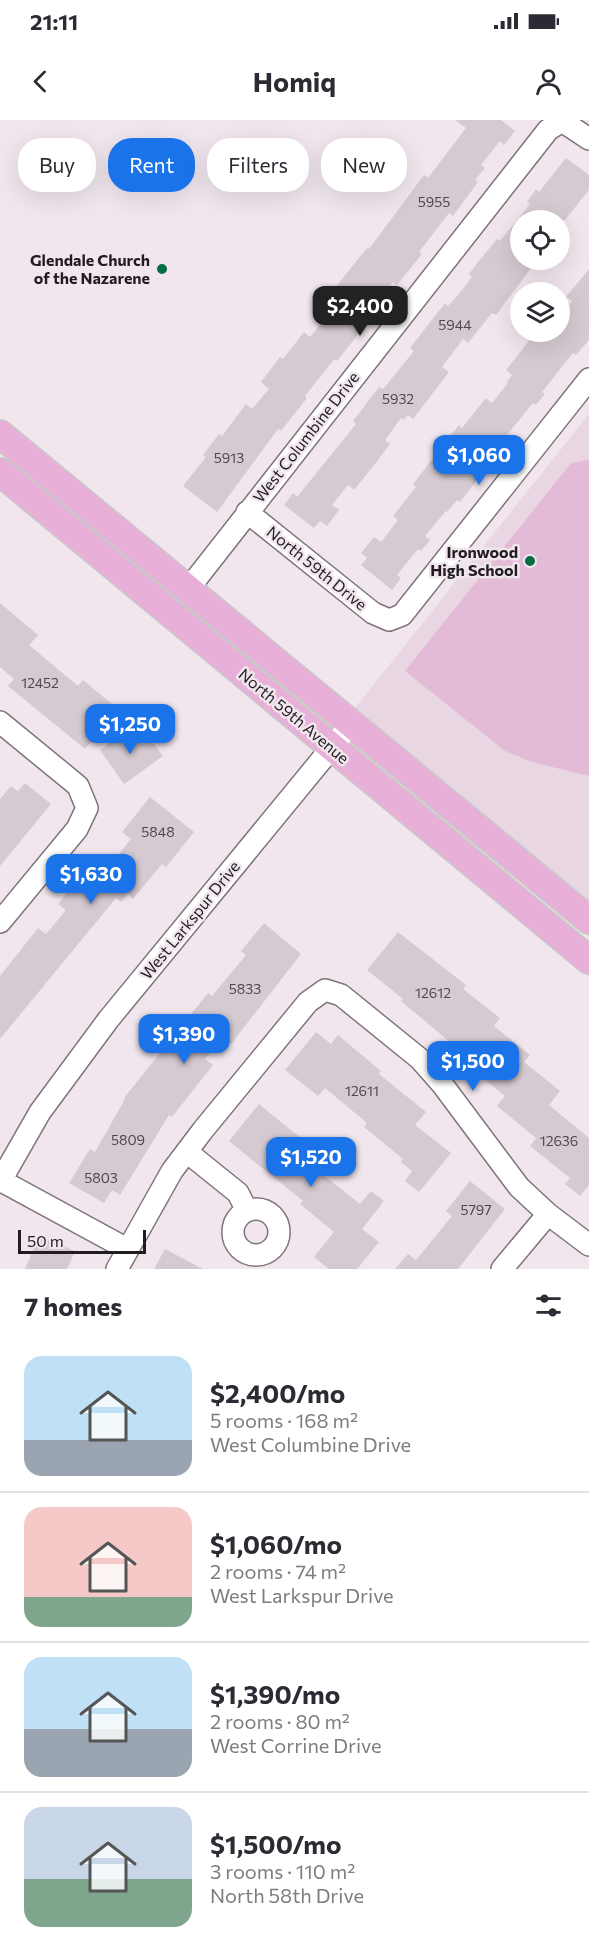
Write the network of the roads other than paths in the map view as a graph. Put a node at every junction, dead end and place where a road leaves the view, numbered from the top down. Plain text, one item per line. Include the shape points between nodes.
1 (562, 121) edge
2 (589, 139) edge
3 (589, 379) edge
4 (0, 434) edge
5 (0, 472) edge
6 (247, 512) junction
7 (189, 588) junction
8 (0, 722) edge
9 (351, 724) junction
10 (333, 748) junction
11 (589, 920) edge
12 (0, 922) edge
13 (589, 960) edge
14 (187, 1152) junction
15 (0, 1181) edge
16 (247, 1211) dead end
17 (548, 1214) junction
18 (589, 1245) edge
19 (127, 1249) junction
20 (117, 1269) edge
21 (502, 1269) edge

1 - 2 street
1 - 6 street, West Columbine Drive via 548,130
3 - 6 street, North 59th Drive via 402,615 389,620 373,614
4 - 7 main road, North 59th Avenue
5 - 10 main road, North 59th Avenue
6 - 7 street, West Columbine Drive
7 - 9 main road, North 59th Avenue
8 - 12 street via 78,786 87,808 77,829
9 - 10 street, West Larkspur Drive
9 - 11 main road, North 59th Avenue
10 - 13 main road, North 59th Avenue
10 - 15 street, West Larkspur Drive via 108,1020 40,1112
14 - 16 street via 238,1193
14 - 17 street via 308,1002 325,990 341,995 420,1059 519,1187
14 - 19 street
15 - 19 street
17 - 18 street
17 - 21 street
19 - 20 street

